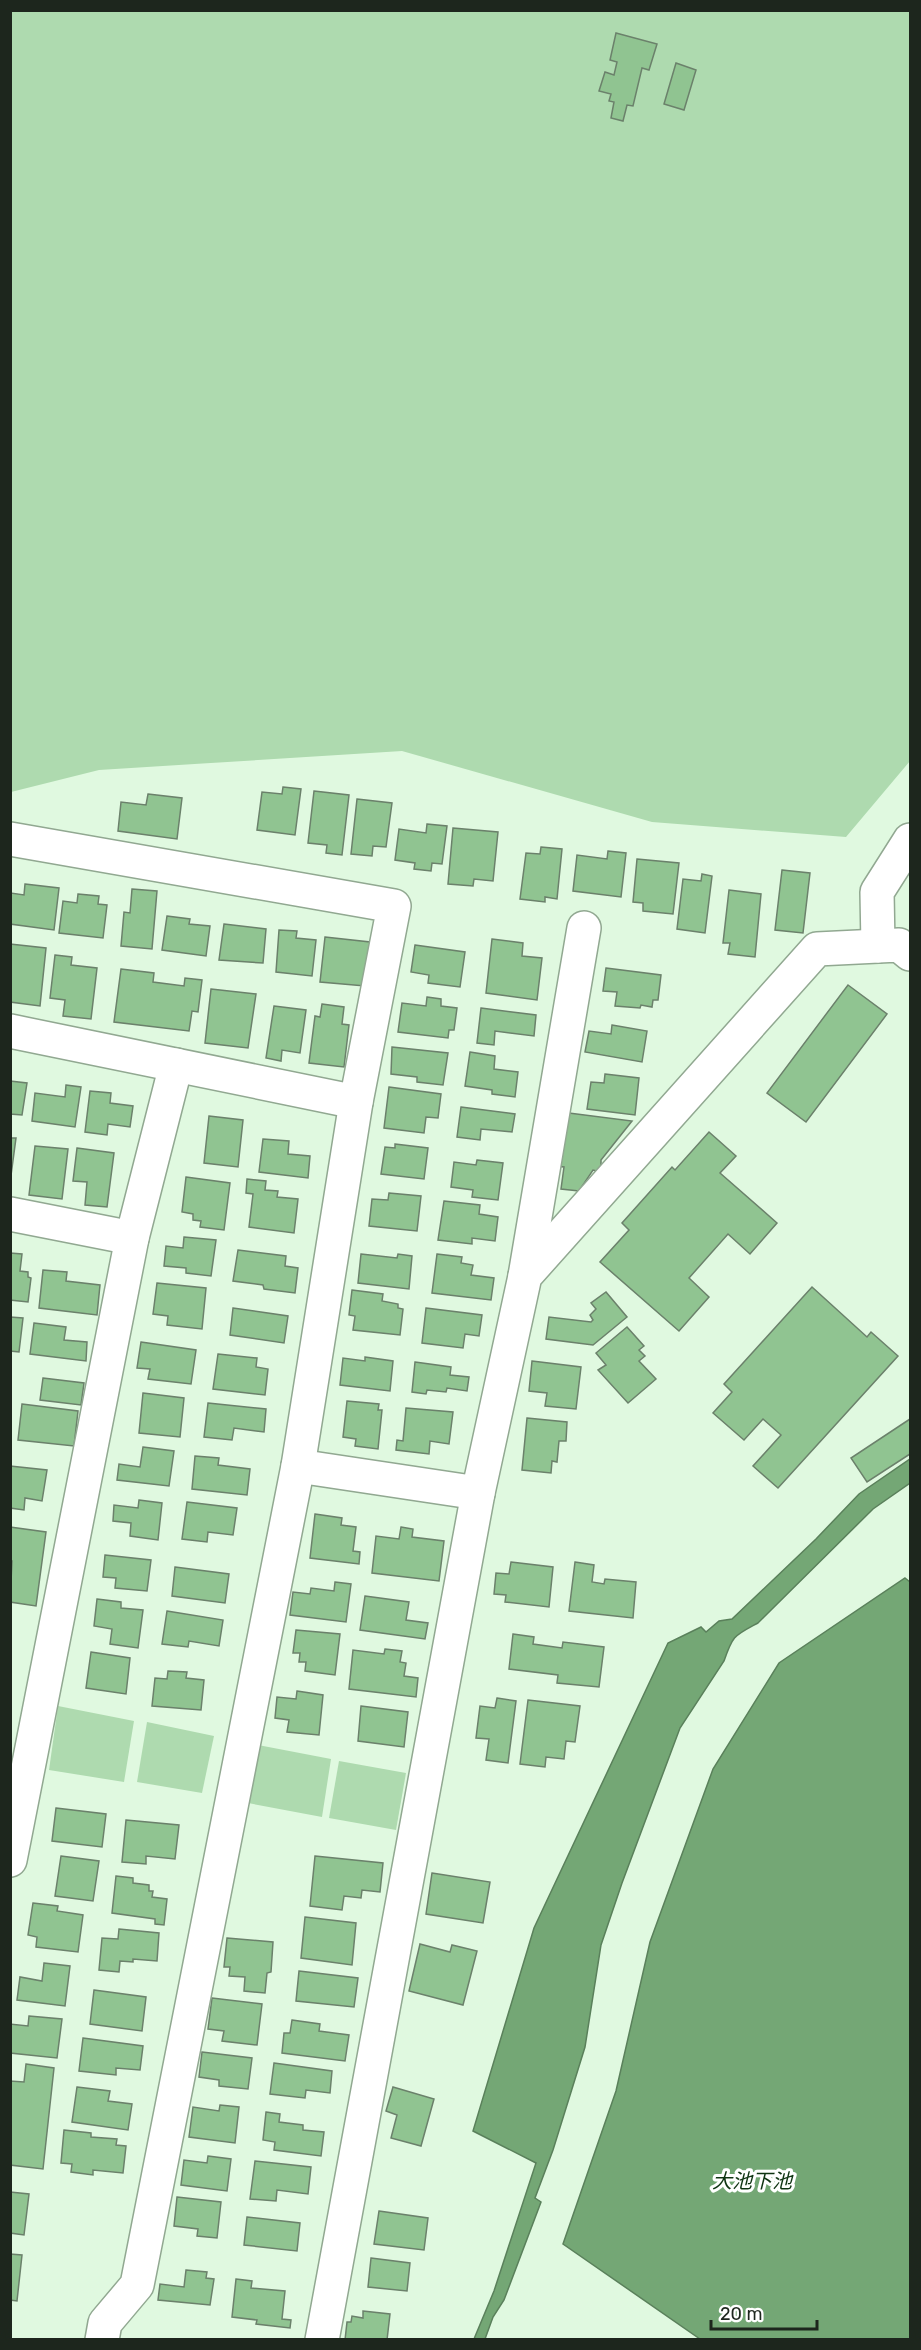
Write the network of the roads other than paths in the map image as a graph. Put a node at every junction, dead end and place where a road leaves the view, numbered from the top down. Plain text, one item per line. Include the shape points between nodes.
1 (10, 839) edge
2 (910, 840) edge
3 (584, 928) dead end
4 (878, 946) junction
5 (910, 954) edge
6 (10, 1030) edge
7 (176, 1065) junction
8 (356, 1102) junction
9 (10, 1214) edge
10 (132, 1238) junction
11 (525, 1276) junction
12 (298, 1466) junction
13 (478, 1492) junction
14 (24, 1716) edge
15 (18, 1784) edge
16 (10, 1860) edge
17 (102, 2340) edge
18 (322, 2340) edge

1 - 8 street via 394,906
2 - 4 street via 877,892
3 - 11 street
4 - 5 street via 899,945
4 - 11 street via 817,949
6 - 7 street
7 - 8 street
7 - 10 street
8 - 12 street
9 - 10 street
10 - 14 street
11 - 13 street
12 - 13 street
12 - 17 street via 137,2285 105,2323
13 - 18 street
14 - 15 street
15 - 16 street

